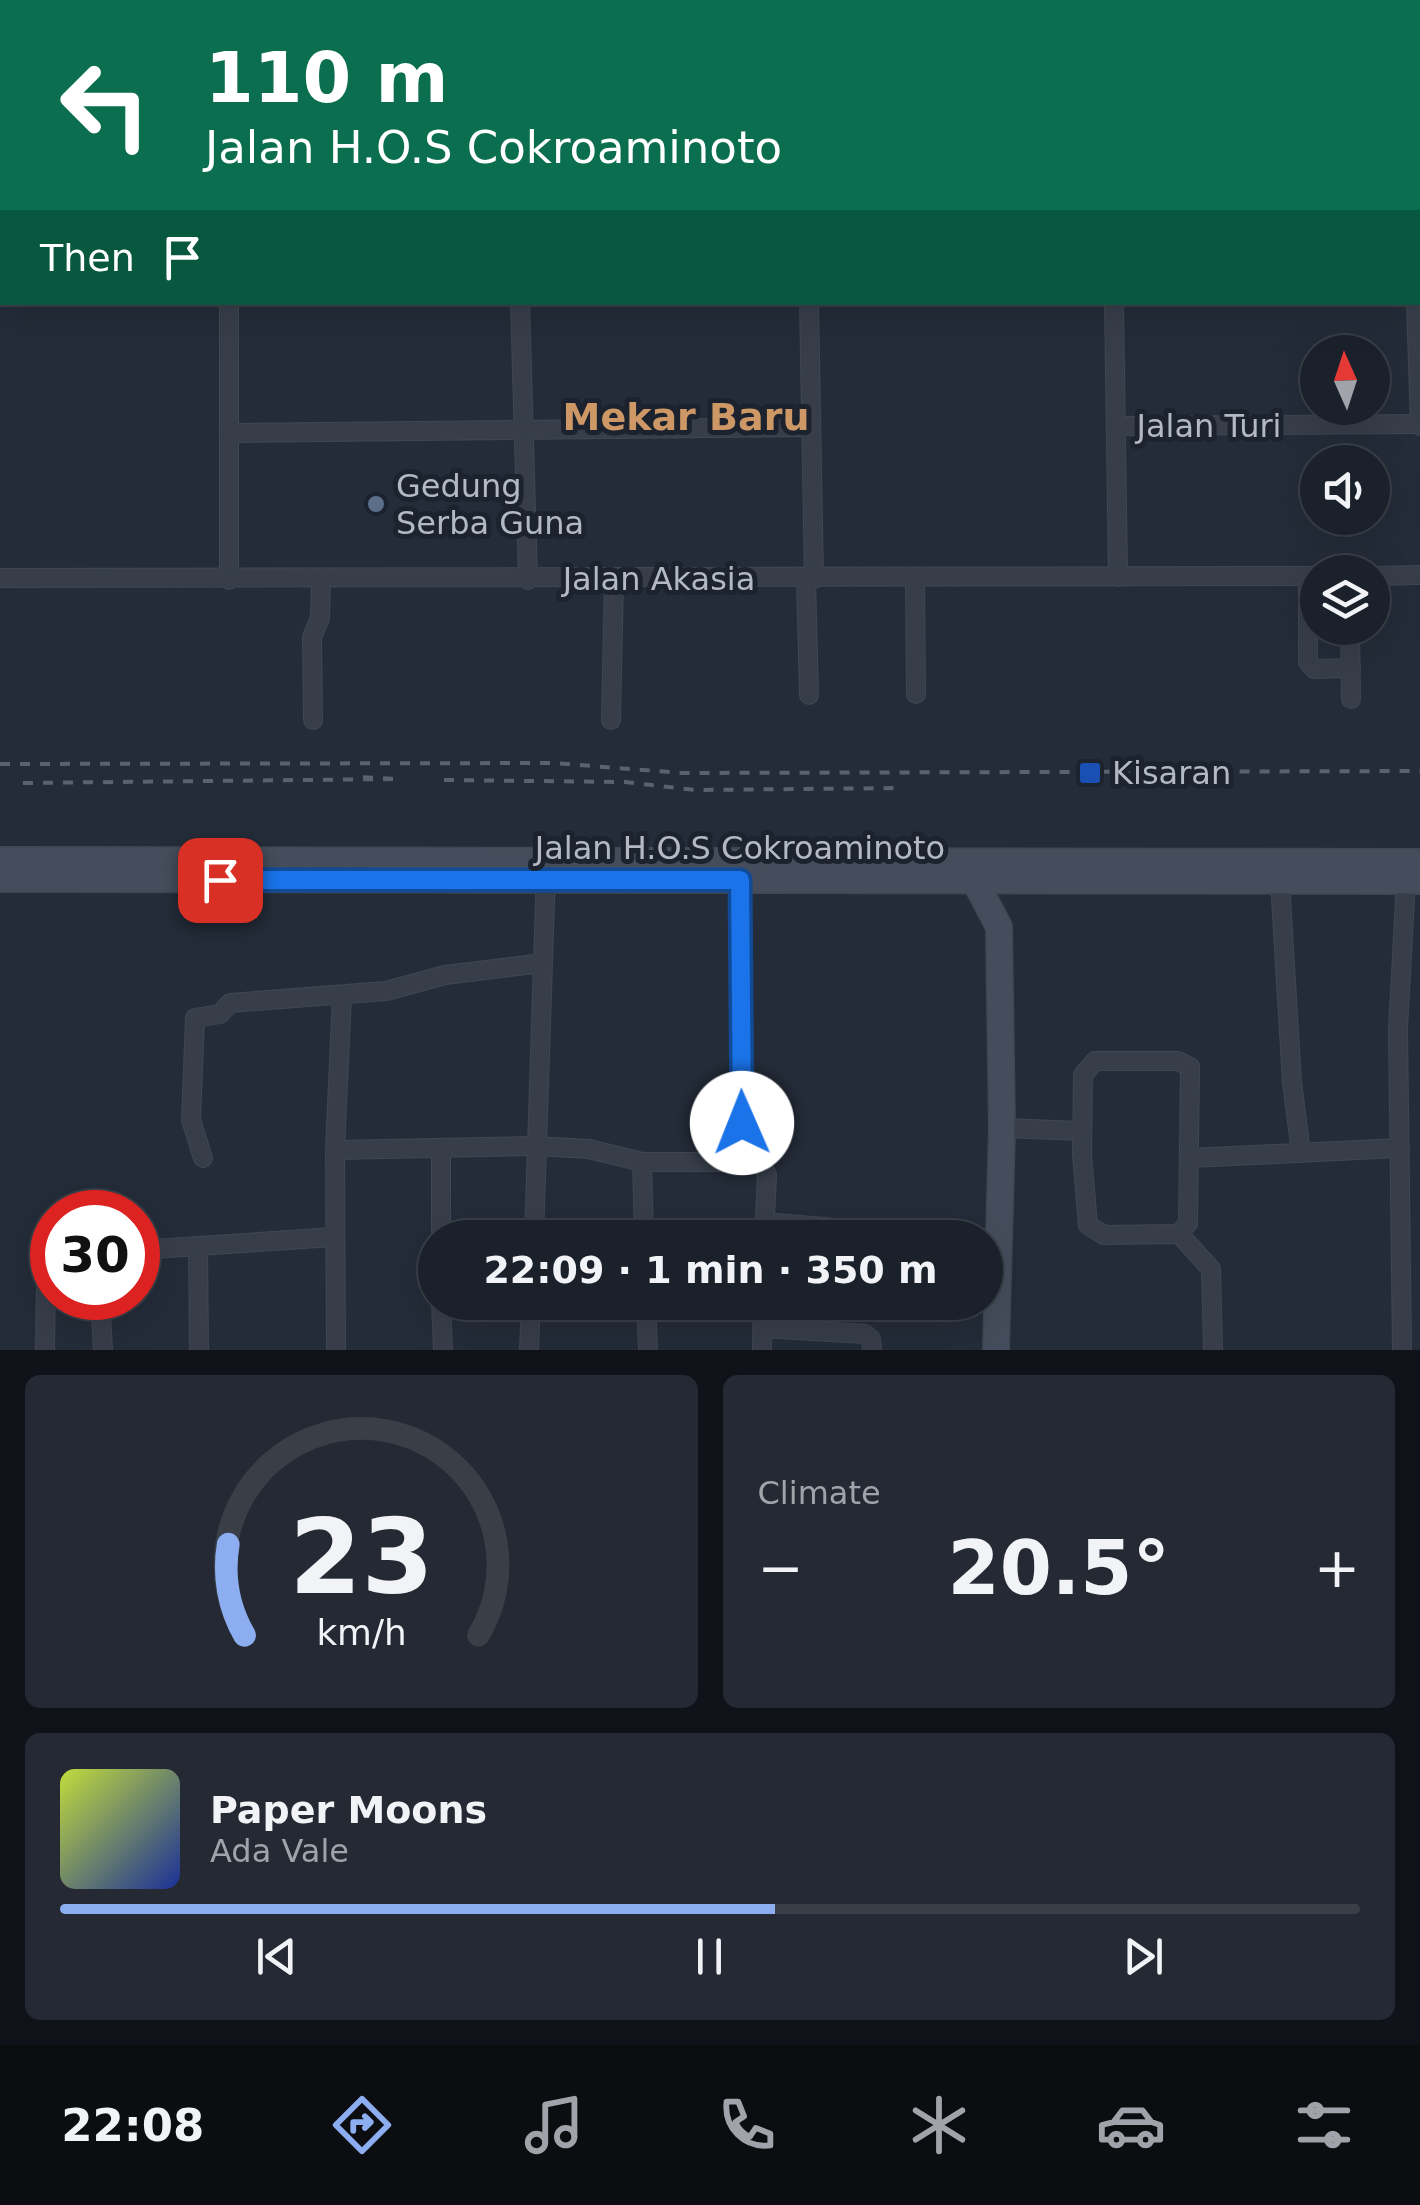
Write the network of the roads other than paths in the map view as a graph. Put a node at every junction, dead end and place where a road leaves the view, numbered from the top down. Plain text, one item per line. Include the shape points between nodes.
1 (228, 305) edge
2 (520, 305) edge
3 (809, 305) edge
4 (1114, 305) edge
5 (1416, 305) edge
6 (1420, 425) edge
7 (811, 426) junction
8 (1118, 426) junction
9 (524, 430) junction
10 (229, 433) junction
11 (1420, 575) edge
12 (1300, 576) edge
13 (1390, 576) edge
14 (1118, 577) junction
15 (0, 578) edge
16 (915, 578) junction
17 (810, 579) junction
18 (229, 580) junction
19 (320, 580) junction
20 (528, 580) junction
21 (614, 580) junction
22 (1309, 645) edge
23 (1350, 645) edge
24 (1351, 668) junction
25 (916, 694) dead end
26 (809, 695) dead end
27 (1351, 699) dead end
28 (314, 720) dead end
29 (611, 720) dead end
30 (0, 860) edge
31 (546, 870) junction
32 (1415, 875) edge
33 (0, 879) edge
34 (740, 880) junction
35 (975, 881) junction
36 (1026, 881) junction
37 (1280, 882) junction
38 (998, 927) junction
39 (542, 963) junction
40 (342, 995) junction
41 (1002, 1128) junction
42 (1082, 1131) junction
43 (536, 1146) junction
44 (441, 1148) junction
45 (1400, 1148) junction
46 (335, 1150) junction
47 (1301, 1153) junction
48 (204, 1158) dead end
49 (1190, 1158) junction
50 (742, 1160) junction
51 (642, 1162) junction
52 (441, 1220) edge
53 (534, 1220) edge
54 (644, 1220) edge
55 (764, 1220) edge
56 (994, 1220) edge
57 (1178, 1234) junction
58 (334, 1237) junction
59 (198, 1247) junction
60 (160, 1249) edge
61 (45, 1320) edge
62 (101, 1320) edge
63 (442, 1320) edge
64 (530, 1320) edge
65 (647, 1320) edge
66 (762, 1320) edge
67 (995, 1320) edge
68 (762, 1328) junction
69 (45, 1350) edge
70 (103, 1350) edge
71 (198, 1350) edge
72 (336, 1350) edge
73 (443, 1350) edge
74 (529, 1350) edge
75 (648, 1350) edge
76 (762, 1350) edge
77 (872, 1350) edge
78 (996, 1350) edge
79 (1213, 1350) edge
80 (1402, 1350) edge

1 - 10 street
2 - 9 street
3 - 7 street
4 - 8 street
5 - 6 street
6 - 8 street, Jalan Turi
7 - 9 street
7 - 17 street
8 - 14 street
9 - 10 street
9 - 20 street
10 - 18 street
11 - 13 street
12 - 14 street, Jalan Akasia
14 - 16 street, Jalan Akasia
15 - 18 street, Jalan Akasia
16 - 17 street, Jalan Akasia
16 - 25 street
17 - 21 street, Jalan Akasia
17 - 26 street
18 - 19 street, Jalan Akasia
19 - 20 street, Jalan Akasia
19 - 28 street via 320,618 312,637
20 - 21 street, Jalan Akasia
21 - 29 street
22 - 24 street via 1314,669
23 - 24 street
24 - 27 street
30 - 31 main road, Jalan H.O.S Cokroaminoto
31 - 32 main road, Jalan H.O.S Cokroaminoto
31 - 33 main road, Jalan H.O.S Cokroaminoto
31 - 34 main road, Jalan H.O.S Cokroaminoto
31 - 39 street
32 - 37 main road, Jalan H.O.S Cokroaminoto
32 - 45 street via 1398,1029
34 - 35 main road, Jalan H.O.S Cokroaminoto
34 - 50 street
35 - 36 main road, Jalan H.O.S Cokroaminoto
35 - 38 main road
36 - 37 main road, Jalan H.O.S Cokroaminoto
36 - 38 main road
37 - 47 street
38 - 41 main road
39 - 40 street
39 - 43 street
40 - 46 street
40 - 48 street via 230,1002 220,1014 195,1018 191,1120
41 - 42 street
41 - 56 main road
42 - 49 street via 1087,1066 1185,1062 1192,1074
42 - 57 street via 1088,1226 1104,1235
43 - 44 street
43 - 51 street via 589,1148
43 - 53 street
44 - 46 street
44 - 52 street
45 - 47 street
45 - 80 street
46 - 58 street
47 - 49 street
49 - 57 street via 1188,1223
50 - 51 street
50 - 55 street via 765,1165
51 - 54 street
57 - 79 street via 1211,1269
58 - 59 street
58 - 72 street
59 - 60 street
59 - 71 street
61 - 69 street
62 - 70 street
63 - 73 street
64 - 74 street
65 - 75 street
66 - 68 street
67 - 78 main road
68 - 76 street
68 - 77 street via 865,1334

